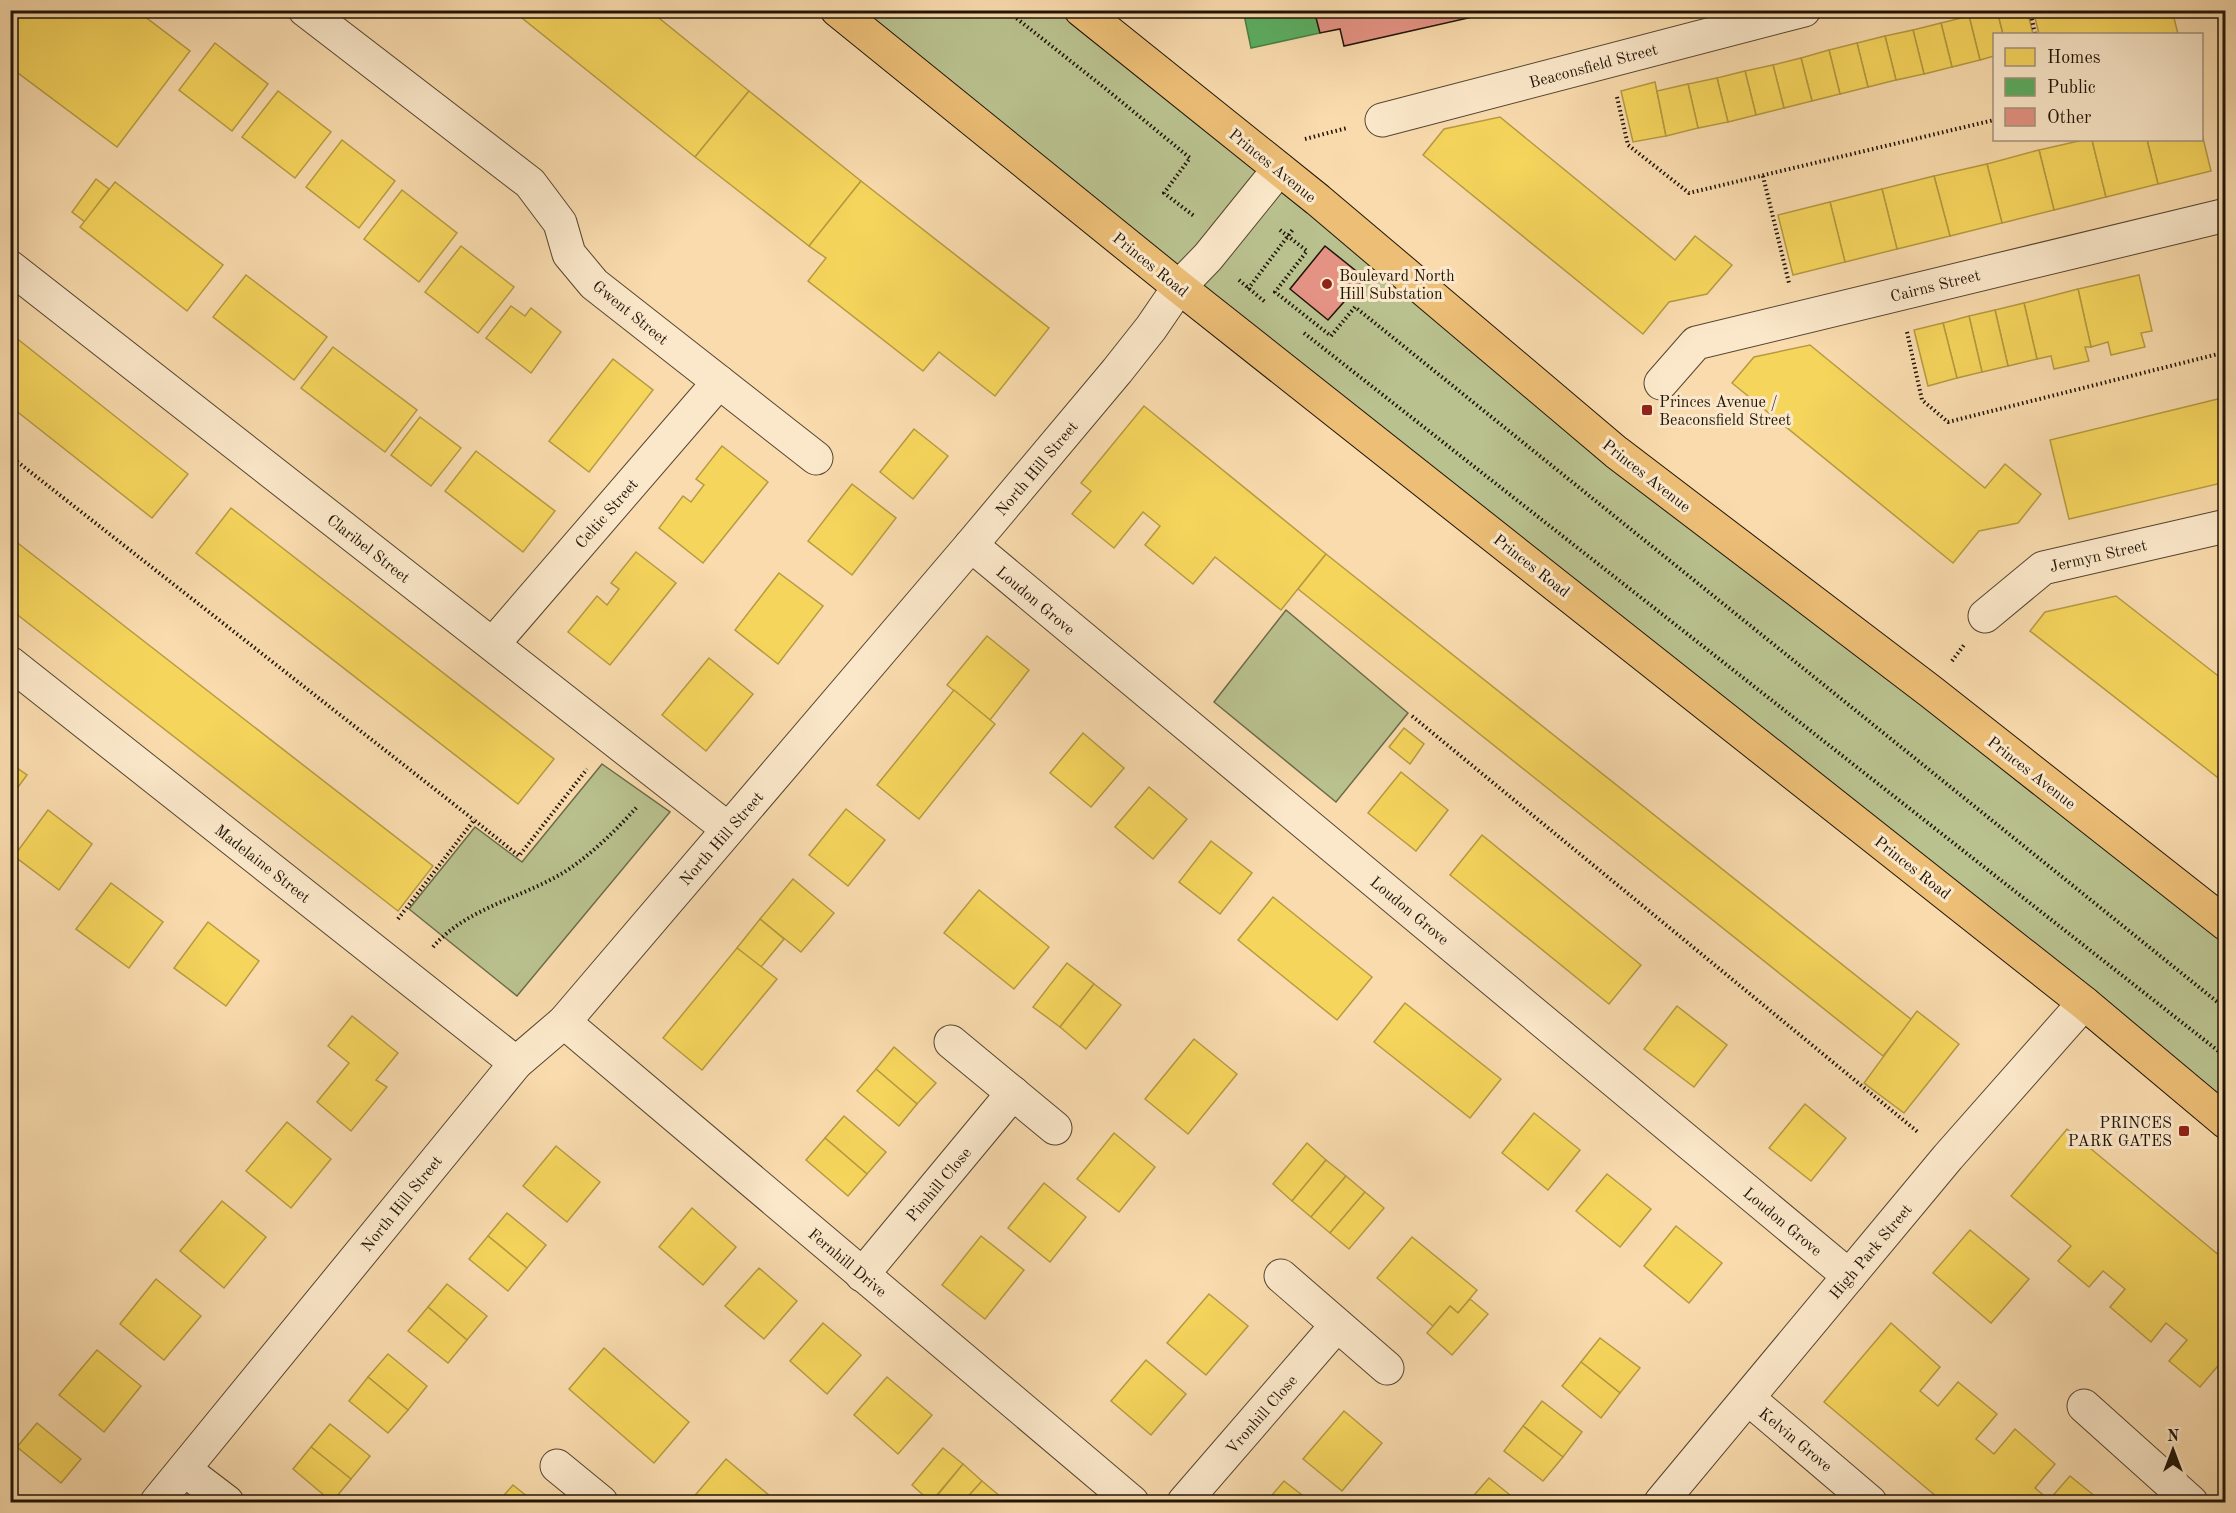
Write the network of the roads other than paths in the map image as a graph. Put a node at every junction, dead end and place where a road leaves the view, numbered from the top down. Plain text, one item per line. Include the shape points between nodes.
1 (305, 10) edge
2 (837, 10) edge
3 (1081, 10) edge
4 (1804, 10) edge
5 (1383, 120) road end
6 (1279, 168) junction
7 (2226, 215) edge
8 (10, 267) edge
9 (1179, 286) junction
10 (720, 382) junction
11 (1661, 383) dead end
12 (816, 458) dead end
13 (2226, 526) edge
14 (971, 545) junction
15 (1986, 616) road end
16 (493, 644) junction
17 (10, 663) edge
18 (728, 829) junction
19 (2226, 924) edge
20 (2084, 1003) junction
21 (564, 1022) junction
22 (951, 1042) dead end
23 (516, 1063) junction
24 (1013, 1093) junction
25 (2226, 1122) edge
26 (1055, 1128) dead end
27 (862, 1275) junction
28 (1849, 1275) junction
29 (1281, 1276) dead end
30 (1337, 1325) junction
31 (1387, 1368) dead end
32 (1749, 1399) junction
33 (2084, 1406) dead end
34 (557, 1466) dead end
35 (185, 1470) junction
36 (157, 1503) edge
37 (227, 1503) edge
38 (601, 1503) edge
39 (1132, 1503) edge
40 (1184, 1503) edge
41 (1661, 1503) edge
42 (1870, 1503) edge
43 (2191, 1503) edge

1 - 10 street, Gwent Street via 530,183 560,223 570,254 594,284
2 - 9 main road, Princes Road
3 - 6 main road, Princes Avenue
4 - 5 street, Beaconsfield Street
6 - 9 street, North Hill Street
6 - 19 main road, Princes Avenue via 1616,452 1930,691
7 - 11 street, Cairns Street via 1696,343
8 - 16 street, Claribel Street
9 - 14 street, North Hill Street via 1137,345
9 - 20 main road, Princes Road
10 - 12 street, Gwent Street
10 - 16 street, Celtic Street
13 - 15 street, Jermyn Street via 2043,568
14 - 18 street, North Hill Street
14 - 28 street, Loudon Grove
16 - 18 street, Claribel Street
17 - 23 street, Madelaine Street
18 - 21 street, North Hill Street
20 - 25 main road, Princes Road
20 - 28 street, High Park Street
21 - 23 street, North Hill Street
21 - 27 street, Fernhill Drive
22 - 24 street
23 - 35 street, North Hill Street
24 - 26 street
24 - 27 street, Pimhill Close
27 - 39 street, Fernhill Drive
28 - 32 street, High Park Street
29 - 30 street
30 - 31 street
30 - 40 street, Vronhill Close
32 - 41 street, High Park Street
32 - 42 street, Kelvin Grove
33 - 43 street
34 - 38 street
35 - 36 street, North Hill Street
35 - 37 street

